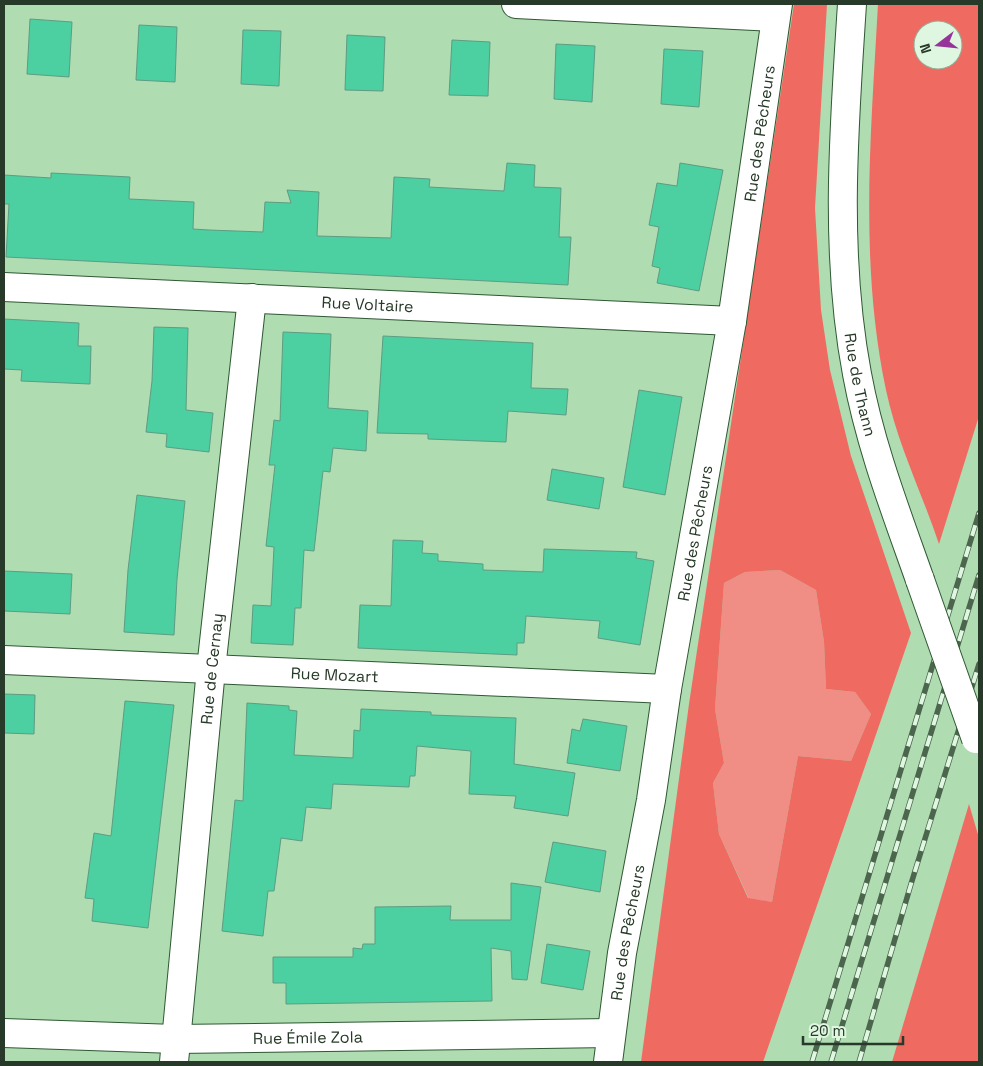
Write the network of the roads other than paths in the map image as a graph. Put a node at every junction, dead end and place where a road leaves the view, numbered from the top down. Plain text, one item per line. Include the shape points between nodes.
1 (516, 4) edge
2 (852, 4) edge
3 (776, 10) edge
4 (4, 287) edge
5 (252, 298) junction
6 (732, 321) junction
7 (4, 660) edge
8 (211, 668) junction
9 (667, 689) junction
10 (978, 743) edge
11 (610, 1032) junction
12 (4, 1033) edge
13 (174, 1050) edge
14 (608, 1062) edge

1 - 3 street
2 - 10 street, Rue de Thann, bridge via 843,216 857,373 873,440
3 - 6 street, Rue des Pêcheurs
4 - 5 street, Rue Voltaire
5 - 6 street, Rue Voltaire
5 - 8 street, Rue de Cernay
6 - 9 street, Rue des Pêcheurs
7 - 8 street, Rue Mozart
8 - 9 street, Rue Mozart
8 - 13 street, Rue de Cernay
9 - 11 street, Rue des Pêcheurs
11 - 13 street, Rue Émile Zola
11 - 14 street, Rue des Pêcheurs
12 - 13 street, Rue Émile Zola

